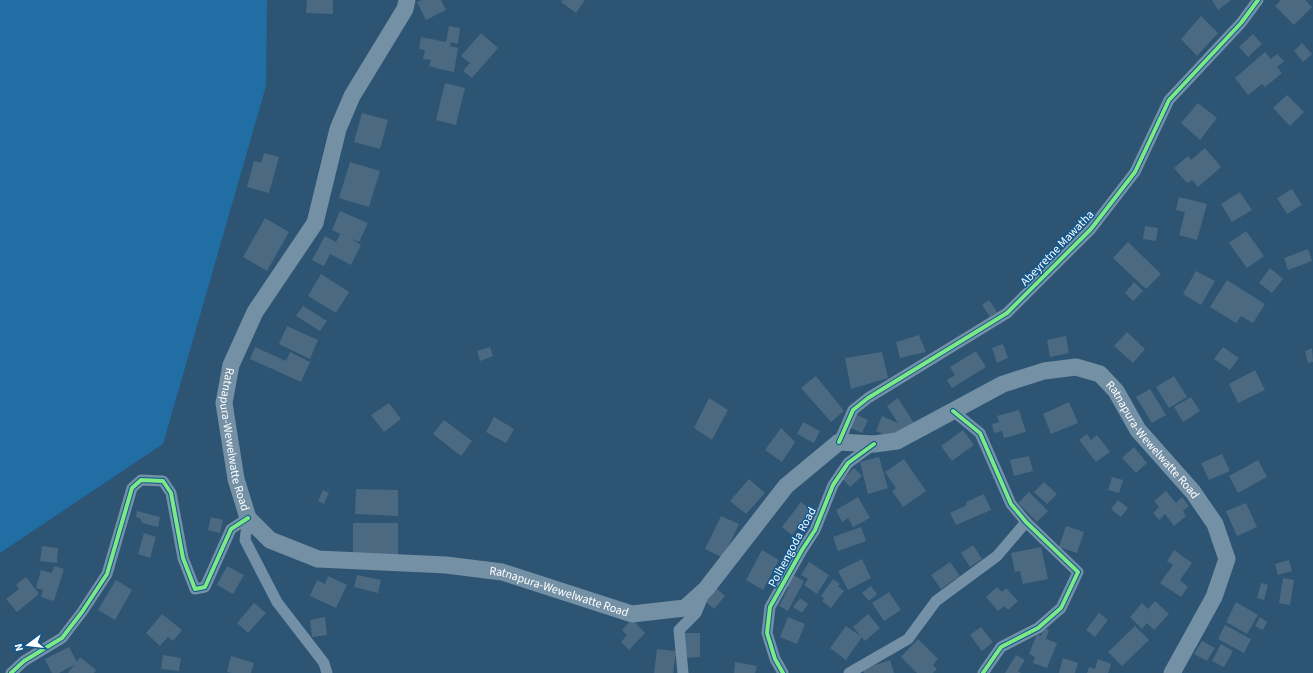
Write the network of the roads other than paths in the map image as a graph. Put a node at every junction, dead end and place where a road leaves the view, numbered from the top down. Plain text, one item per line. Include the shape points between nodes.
1 (407, 0) edge
2 (1258, 0) edge
3 (953, 411) junction
4 (839, 442) junction
5 (874, 444) junction
6 (248, 518) junction
7 (1026, 522) junction
8 (706, 589) junction
9 (11, 673) edge
10 (327, 673) edge
11 (683, 673) edge
12 (783, 673) edge
13 (849, 673) edge
14 (983, 673) edge
15 (1172, 673) edge

1 - 6 main road, Ratnapura-Wewelwatte Road via 406,9 352,96 338,129 316,223 255,312 231,365 224,403 236,479
2 - 4 street, Abeyretne Mawatha via 1241,23 1169,100 1135,172 1091,229 1007,314 868,398 853,410
3 - 5 main road, Ratnapura-Wewelwatte Road via 897,440
3 - 7 street via 980,433 1012,504
3 - 15 main road, Ratnapura-Wewelwatte Road via 1003,384 1044,371 1076,367 1100,374 1116,391 1138,430 1193,492 1215,524 1227,559 1214,597
4 - 5 main road, Ratnapura-Wewelwatte Road
4 - 8 main road, Ratnapura-Wewelwatte Road via 786,486
5 - 12 street, Polhengoda Road via 848,463 840,474 815,530 770,607 767,633
6 - 8 main road, Ratnapura-Wewelwatte Road via 270,540 318,559 446,565 502,572 632,614 685,608
6 - 9 street via 231,529 205,587 195,589 183,558 171,493 163,481 141,480 132,488 107,574 82,612 62,638 24,661
6 - 10 street via 245,540 248,546 277,602 324,663
7 - 13 street via 997,556 936,601 908,639
7 - 14 street via 1078,572 1061,608 1038,628 1001,647
8 - 11 street via 696,613 679,630

